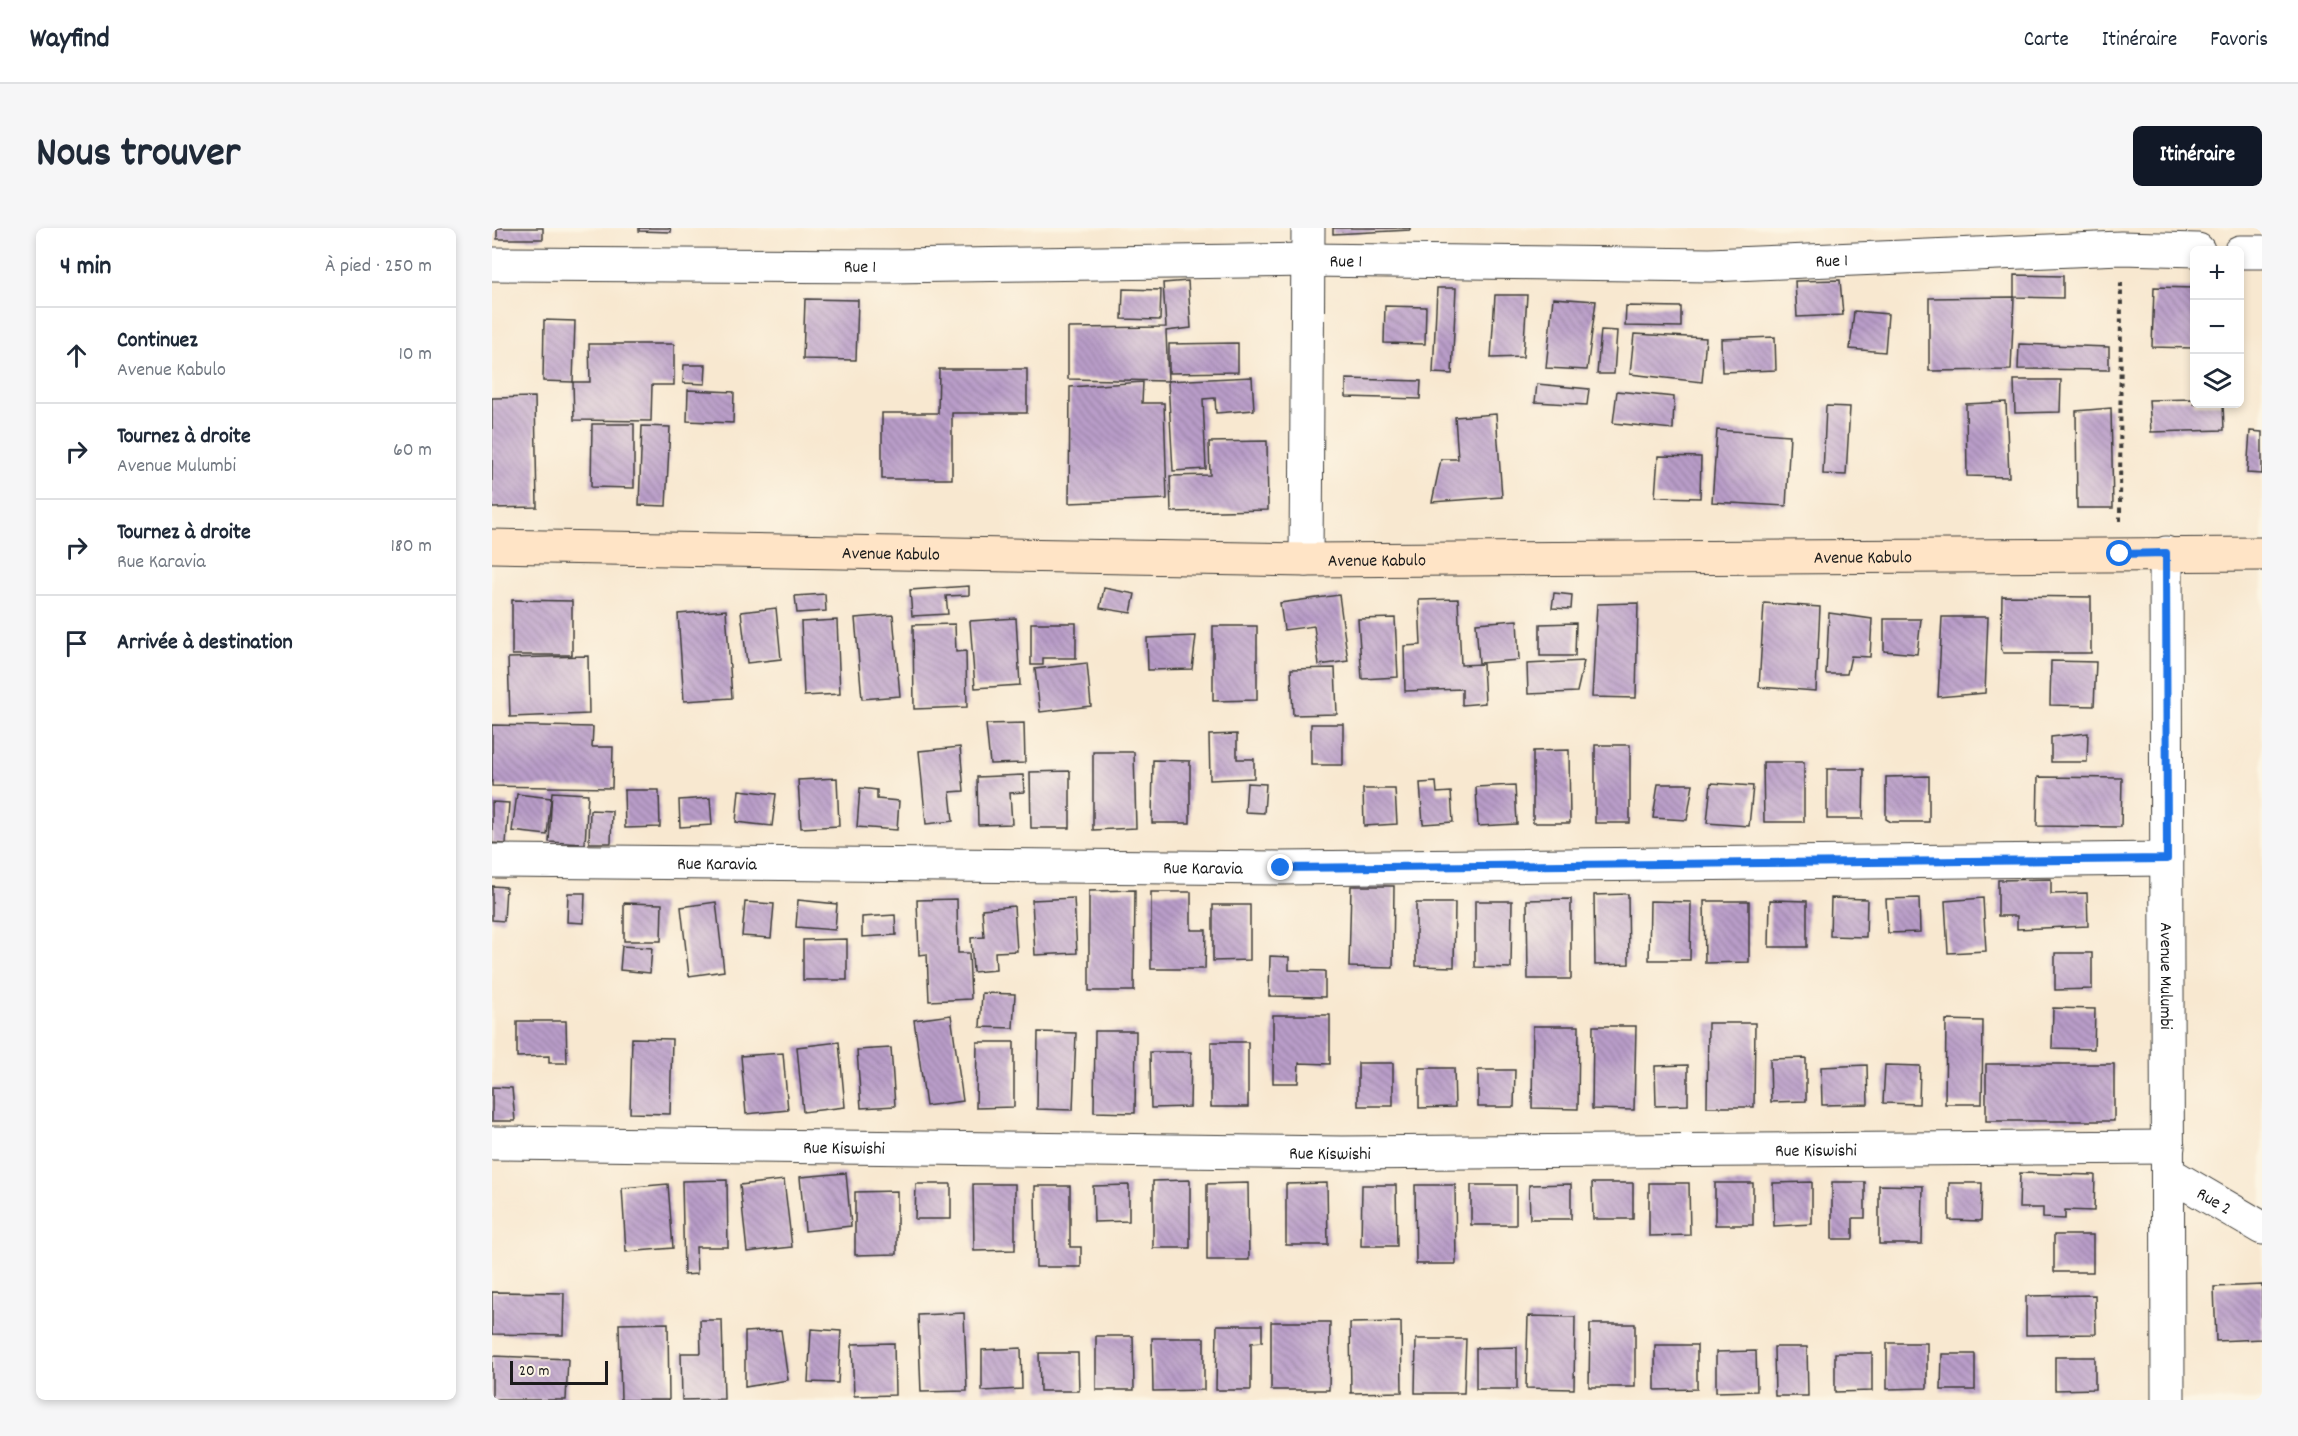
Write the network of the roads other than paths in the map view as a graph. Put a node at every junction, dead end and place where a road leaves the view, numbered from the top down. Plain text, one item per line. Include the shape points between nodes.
1 (1308, 228) edge
2 (2190, 250) edge
3 (2244, 252) edge
4 (2262, 252) edge
5 (1308, 260) junction
6 (492, 264) edge
7 (492, 546) edge
8 (2166, 553) junction
9 (2262, 554) edge
10 (1306, 560) junction
11 (2167, 859) junction
12 (492, 861) edge
13 (492, 1143) edge
14 (2168, 1160) junction
15 (2262, 1228) edge
16 (2168, 1400) edge

1 - 5 street
2 - 5 street, Rue 1 via 2121,248 1710,265
3 - 4 street
5 - 6 street, Rue 1 via 891,266
5 - 10 street
7 - 10 street, Avenue Kabulo
8 - 9 street, Avenue Kabulo
8 - 10 street, Avenue Kabulo
8 - 11 street, Avenue Mulumbi
11 - 12 street, Rue Karavia via 1281,868
11 - 14 street, Avenue Mulumbi
13 - 14 street, Rue Kiswishi
14 - 15 street, Rue 2
14 - 16 street, Avenue Mulumbi

